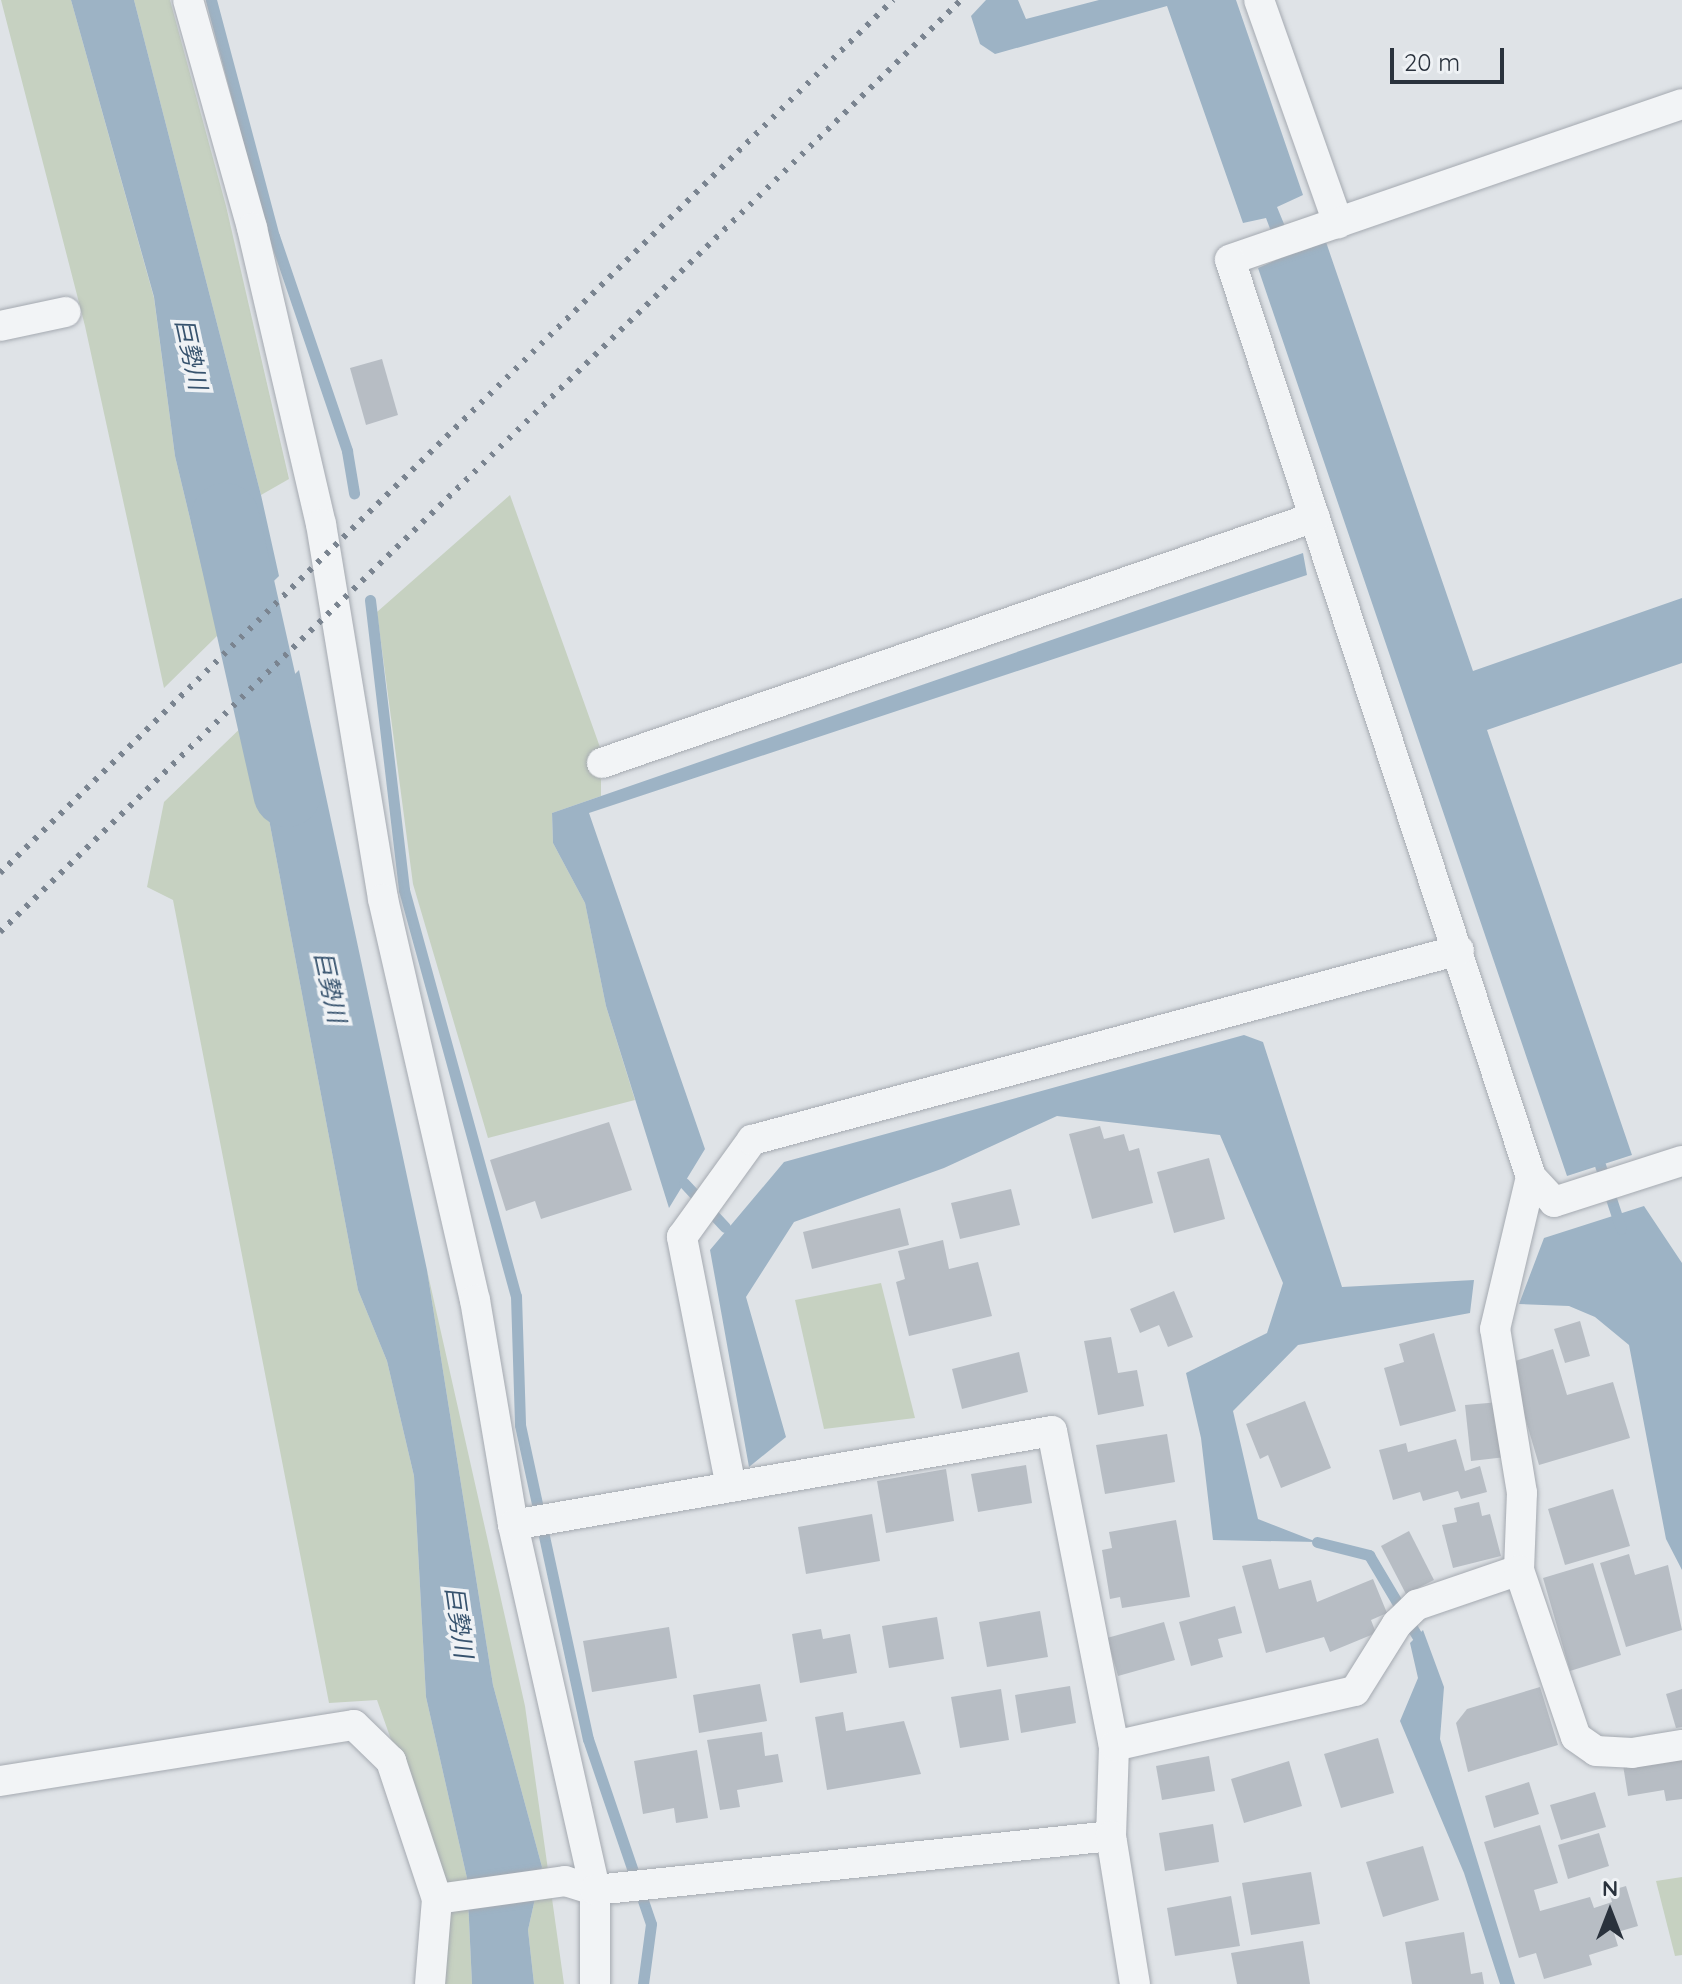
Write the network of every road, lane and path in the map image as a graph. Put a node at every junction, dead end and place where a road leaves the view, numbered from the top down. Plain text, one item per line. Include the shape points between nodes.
1 (188, 0) edge
2 (1259, 0) edge
3 (1682, 104) edge
4 (1338, 223) junction
5 (66, 312) dead end
6 (0, 326) edge
7 (1315, 517) junction
8 (602, 763) dead end
9 (1459, 950) junction
10 (1682, 1161) edge
11 (1531, 1177) junction
12 (731, 1487) junction
13 (513, 1525) junction
14 (1519, 1570) junction
15 (1682, 1745) edge
16 (1114, 1746) junction
17 (0, 1781) edge
18 (1111, 1836) junction
19 (606, 1889) junction
20 (437, 1899) junction
21 (430, 1984) edge
22 (595, 1984) edge
23 (1135, 1984) edge

1 - 13 street via 252,228 321,524 383,899 475,1300
2 - 4 street
3 - 4 street
4 - 7 street via 1230,260
5 - 6 street
7 - 8 street
7 - 9 street
9 - 11 street
9 - 12 street via 752,1140 682,1237
10 - 11 street via 1554,1202
11 - 14 street via 1495,1329 1522,1493
12 - 13 street
12 - 16 street via 1052,1431
13 - 19 street
14 - 15 street via 1576,1737 1596,1751 1632,1753
14 - 16 street via 1407,1614 1355,1691
16 - 18 street
17 - 20 street via 354,1725 391,1761
18 - 19 street
18 - 23 street
19 - 20 street via 565,1881
19 - 22 street
20 - 21 street

